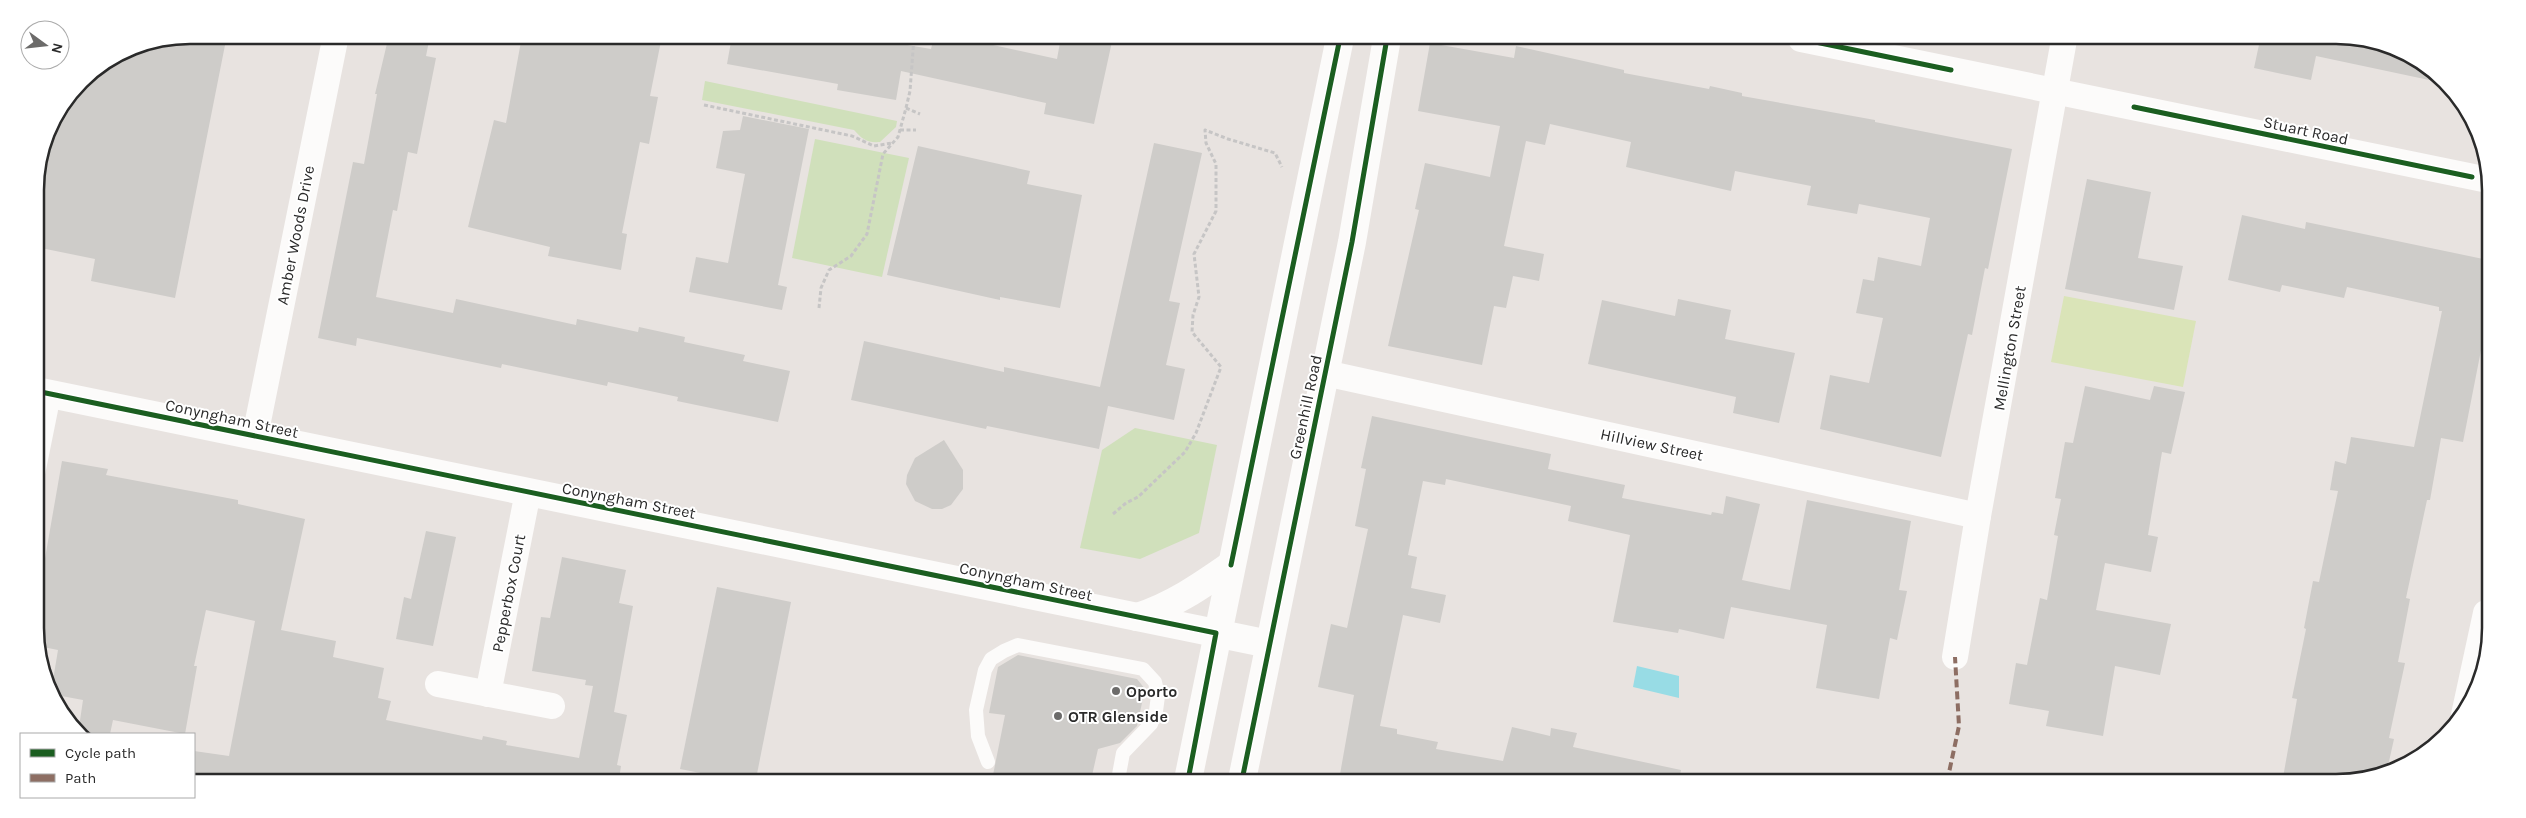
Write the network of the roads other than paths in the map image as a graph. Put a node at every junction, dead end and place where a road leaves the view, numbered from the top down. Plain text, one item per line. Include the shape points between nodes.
1 (334, 44) edge
2 (1339, 44) edge
3 (1389, 44) edge
4 (1826, 44) edge
5 (2063, 44) edge
6 (2055, 91) junction
7 (2481, 179) edge
8 (1325, 373) junction
9 (45, 393) edge
10 (255, 436) junction
11 (528, 492) junction
12 (1978, 516) junction
13 (1231, 565) junction
14 (1137, 617) junction
15 (1216, 633) junction
16 (2482, 633) edge
17 (1269, 644) junction
18 (1955, 657) dead end
19 (2471, 683) edge
20 (438, 684) dead end
21 (488, 694) junction
22 (552, 706) dead end
23 (988, 762) dead end
24 (1119, 774) edge
25 (1189, 774) edge
26 (1243, 774) edge

1 - 10 street, Amber Woods Drive
2 - 13 main road
3 - 8 main road, Greenhill Road
4 - 6 street, Stuart Road
5 - 6 street, Mellington Street
6 - 7 street, Stuart Road
6 - 12 street, Mellington Street
8 - 12 street, Hillview Street
8 - 17 main road, Greenhill Road
9 - 10 main road, Conyngham Street
10 - 11 main road, Conyngham Street
11 - 14 main road, Conyngham Street
11 - 21 street, Pepperbox Court
12 - 18 street, Mellington Street
13 - 14 main road via 1184,596
13 - 15 main road
14 - 15 main road, Conyngham Street
15 - 17 main road, Conyngham Street
15 - 25 main road
16 - 19 street
17 - 26 main road, Greenhill Road
20 - 21 street
21 - 22 street
23 - 24 lane via 978,736 976,710 985,670 991,659 1018,645 1143,669 1155,682 1158,696 1156,712 1151,724 1123,753

